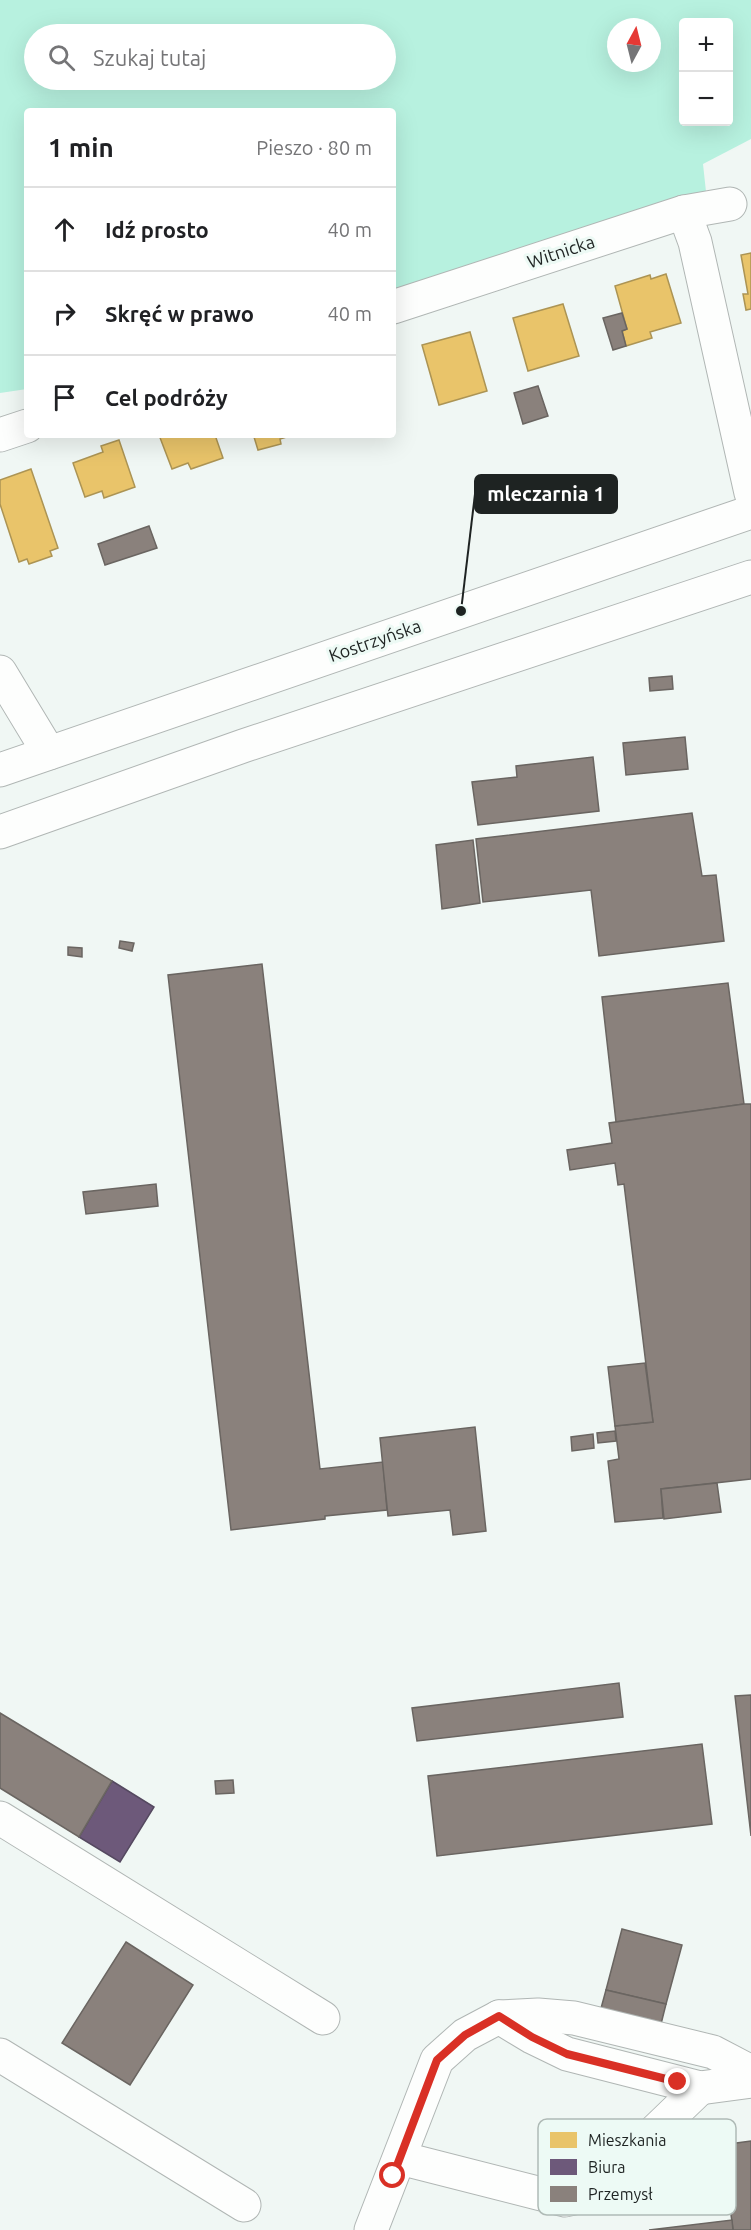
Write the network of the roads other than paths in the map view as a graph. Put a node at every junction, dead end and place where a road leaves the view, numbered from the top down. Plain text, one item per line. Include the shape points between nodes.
1 (730, 204) dead end
2 (684, 212) junction
3 (396, 306) edge
4 (24, 427) edge
5 (0, 435) edge
6 (751, 493) edge
7 (751, 512) edge
8 (751, 577) edge
9 (0, 672) edge
10 (49, 753) junction
11 (0, 770) edge
12 (0, 831) edge
13 (0, 1818) edge
14 (499, 2016) junction
15 (323, 2018) dead end
16 (0, 2055) edge
17 (751, 2072) edge
18 (751, 2081) edge
19 (700, 2088) junction
20 (668, 2119) edge
21 (400, 2158) junction
22 (538, 2194) edge
23 (244, 2205) dead end
24 (371, 2230) edge

1 - 2 main road, Witnicka
2 - 3 main road, Witnicka
2 - 6 main road
4 - 5 main road
7 - 10 main road, Kostrzyńska
8 - 12 main road
9 - 10 main road
10 - 11 main road, Kostrzyńska
13 - 15 main road
14 - 17 main road via 574,2018 713,2052
14 - 19 main road via 567,2054
14 - 21 main road via 465,2035 437,2060
16 - 23 main road
18 - 19 main road
19 - 20 main road
21 - 22 main road
21 - 24 main road

